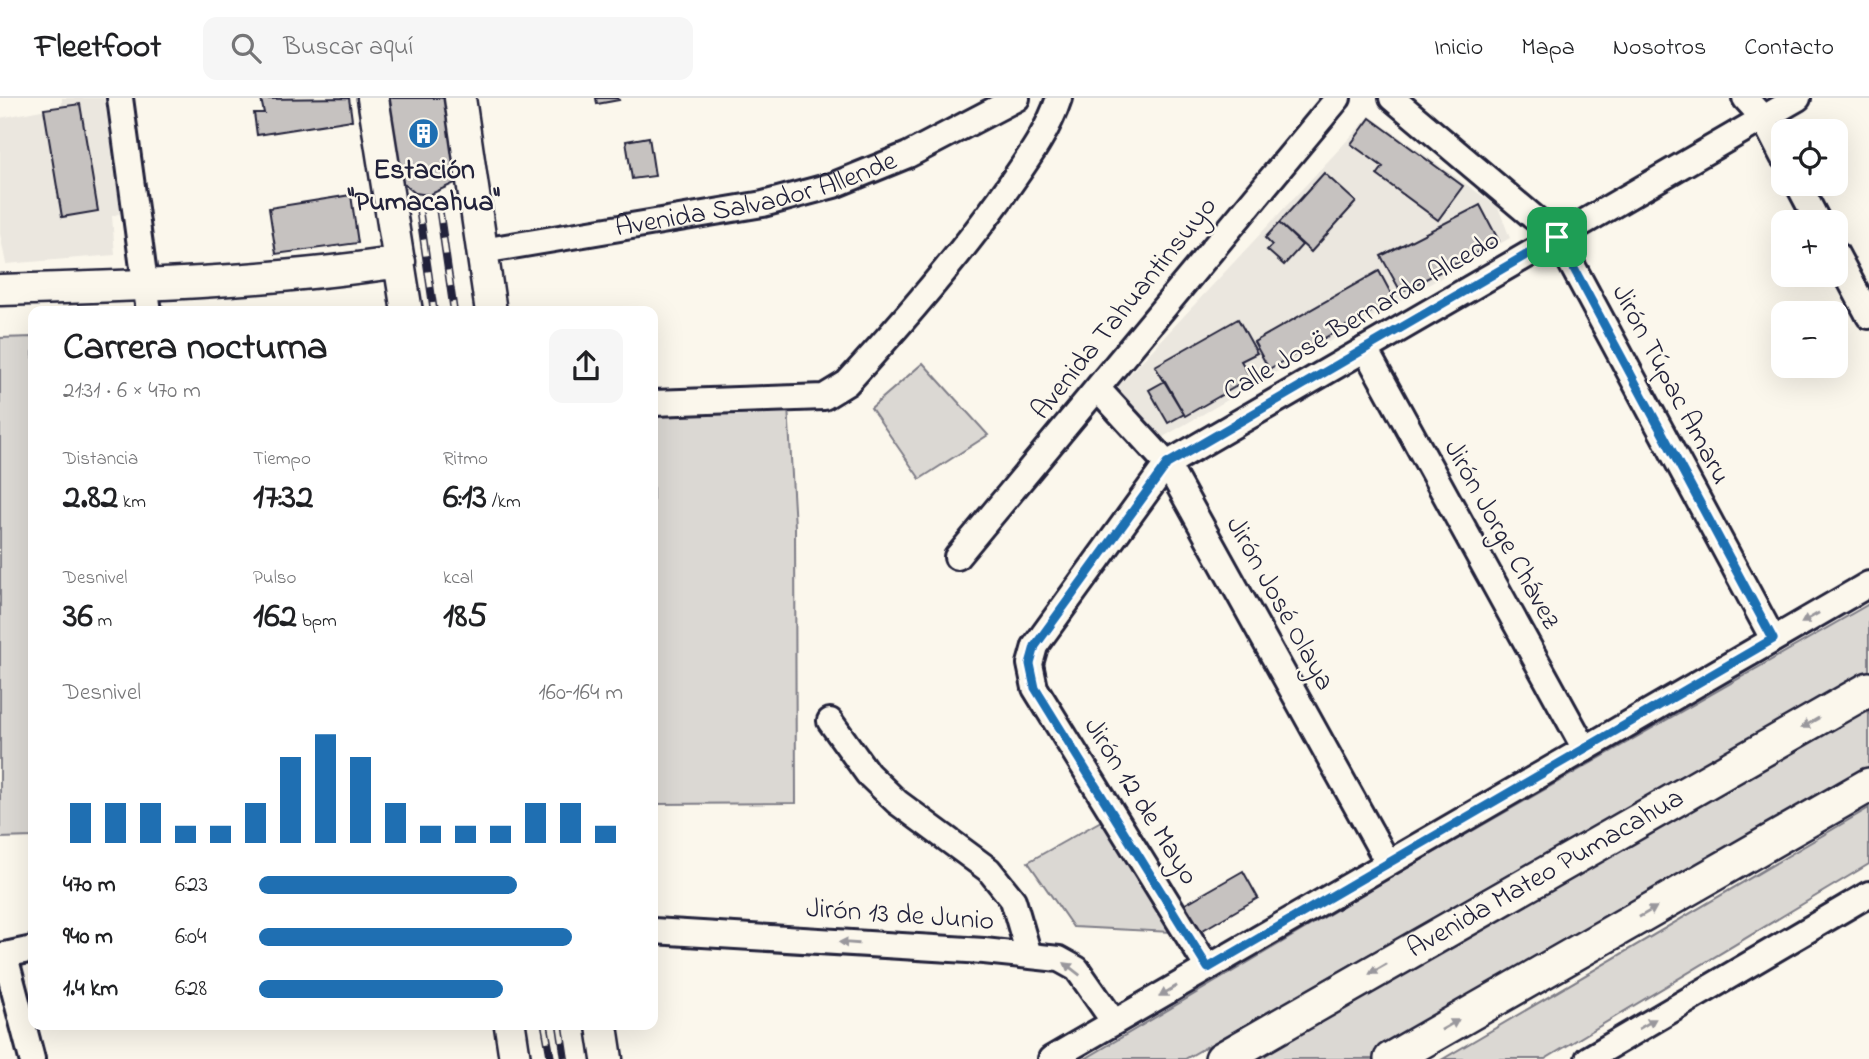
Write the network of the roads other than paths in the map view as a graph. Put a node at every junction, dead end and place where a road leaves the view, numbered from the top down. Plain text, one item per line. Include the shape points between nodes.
1 (120, 98) edge
2 (373, 98) edge
3 (460, 98) edge
4 (1017, 98) edge
5 (1059, 98) edge
6 (1338, 98) edge
7 (1392, 98) edge
8 (1745, 98) edge
9 (1798, 98) edge
10 (1763, 118) junction
11 (1771, 134) edge
12 (1557, 237) junction
13 (482, 251) junction
14 (400, 262) junction
15 (1848, 277) edge
16 (0, 290) edge
17 (147, 299) edge
18 (406, 306) edge
19 (490, 306) edge
20 (1869, 316) edge
21 (1365, 349) junction
22 (1098, 388) junction
23 (658, 403) edge
24 (1167, 464) junction
25 (957, 557) dead end
26 (1869, 584) edge
27 (1773, 639) junction
28 (1030, 664) joint
29 (1869, 689) edge
30 (830, 721) dead end
31 (1585, 749) junction
32 (1869, 785) edge
33 (1388, 863) junction
34 (1869, 894) edge
35 (658, 931) edge
36 (28, 950) edge
37 (1029, 955) junction
38 (3, 956) edge
39 (1208, 968) junction
40 (1114, 1022) junction
41 (511, 1030) edge
42 (603, 1030) edge
43 (32, 1059) edge
44 (515, 1059) edge
45 (607, 1059) edge
46 (1051, 1059) edge
47 (1224, 1059) edge
48 (1391, 1059) edge
49 (1588, 1059) edge

1 - 17 street
2 - 14 street
3 - 13 street
4 - 13 street, Avenida Salvador Allende via 908,155 834,185 763,204
5 - 23 street via 1030,156 963,250 847,383 824,397
6 - 22 street, Avenida Tahuantinsuyo
7 - 12 street, Jirón Túpac Amaru
8 - 10 street
9 - 10 street, Calle Josë Bernardo Alcedo
10 - 11 street
10 - 12 street, Calle Josë Bernardo Alcedo
12 - 21 street, Calle Josë Bernardo Alcedo
12 - 27 street, Jirón Túpac Amaru
13 - 19 street
14 - 17 street
14 - 18 street
15 - 20 street
16 - 17 street
21 - 24 street, Calle Josë Bernardo Alcedo
21 - 31 street, Jirón Jorge Chávez
22 - 24 street, Jirón José Olaya
22 - 25 street, Avenida Tahuantinsuyo
24 - 28 street, Calle Josë Bernardo Alcedo via 1035,646
24 - 33 street, Jirón José Olaya
26 -> 27 street
27 - 31 street
28 - 39 street, Jirón 12 de Mayo via 1035,688
29 -> 47 main road, Avenida Mateo Pumacahua
30 - 37 street via 868,774 897,802 989,870 1013,900
31 - 33 street
48 -> 32 main road
33 - 39 street
49 -> 34 street
37 -> 35 street, Jirón 13 de Junio
36 - 38 street
40 -> 37 street, Jirón 13 de Junio via 1076,969 1059,959
38 - 43 street
39 -> 40 street
40 - 46 street
41 - 44 street
42 - 45 street

